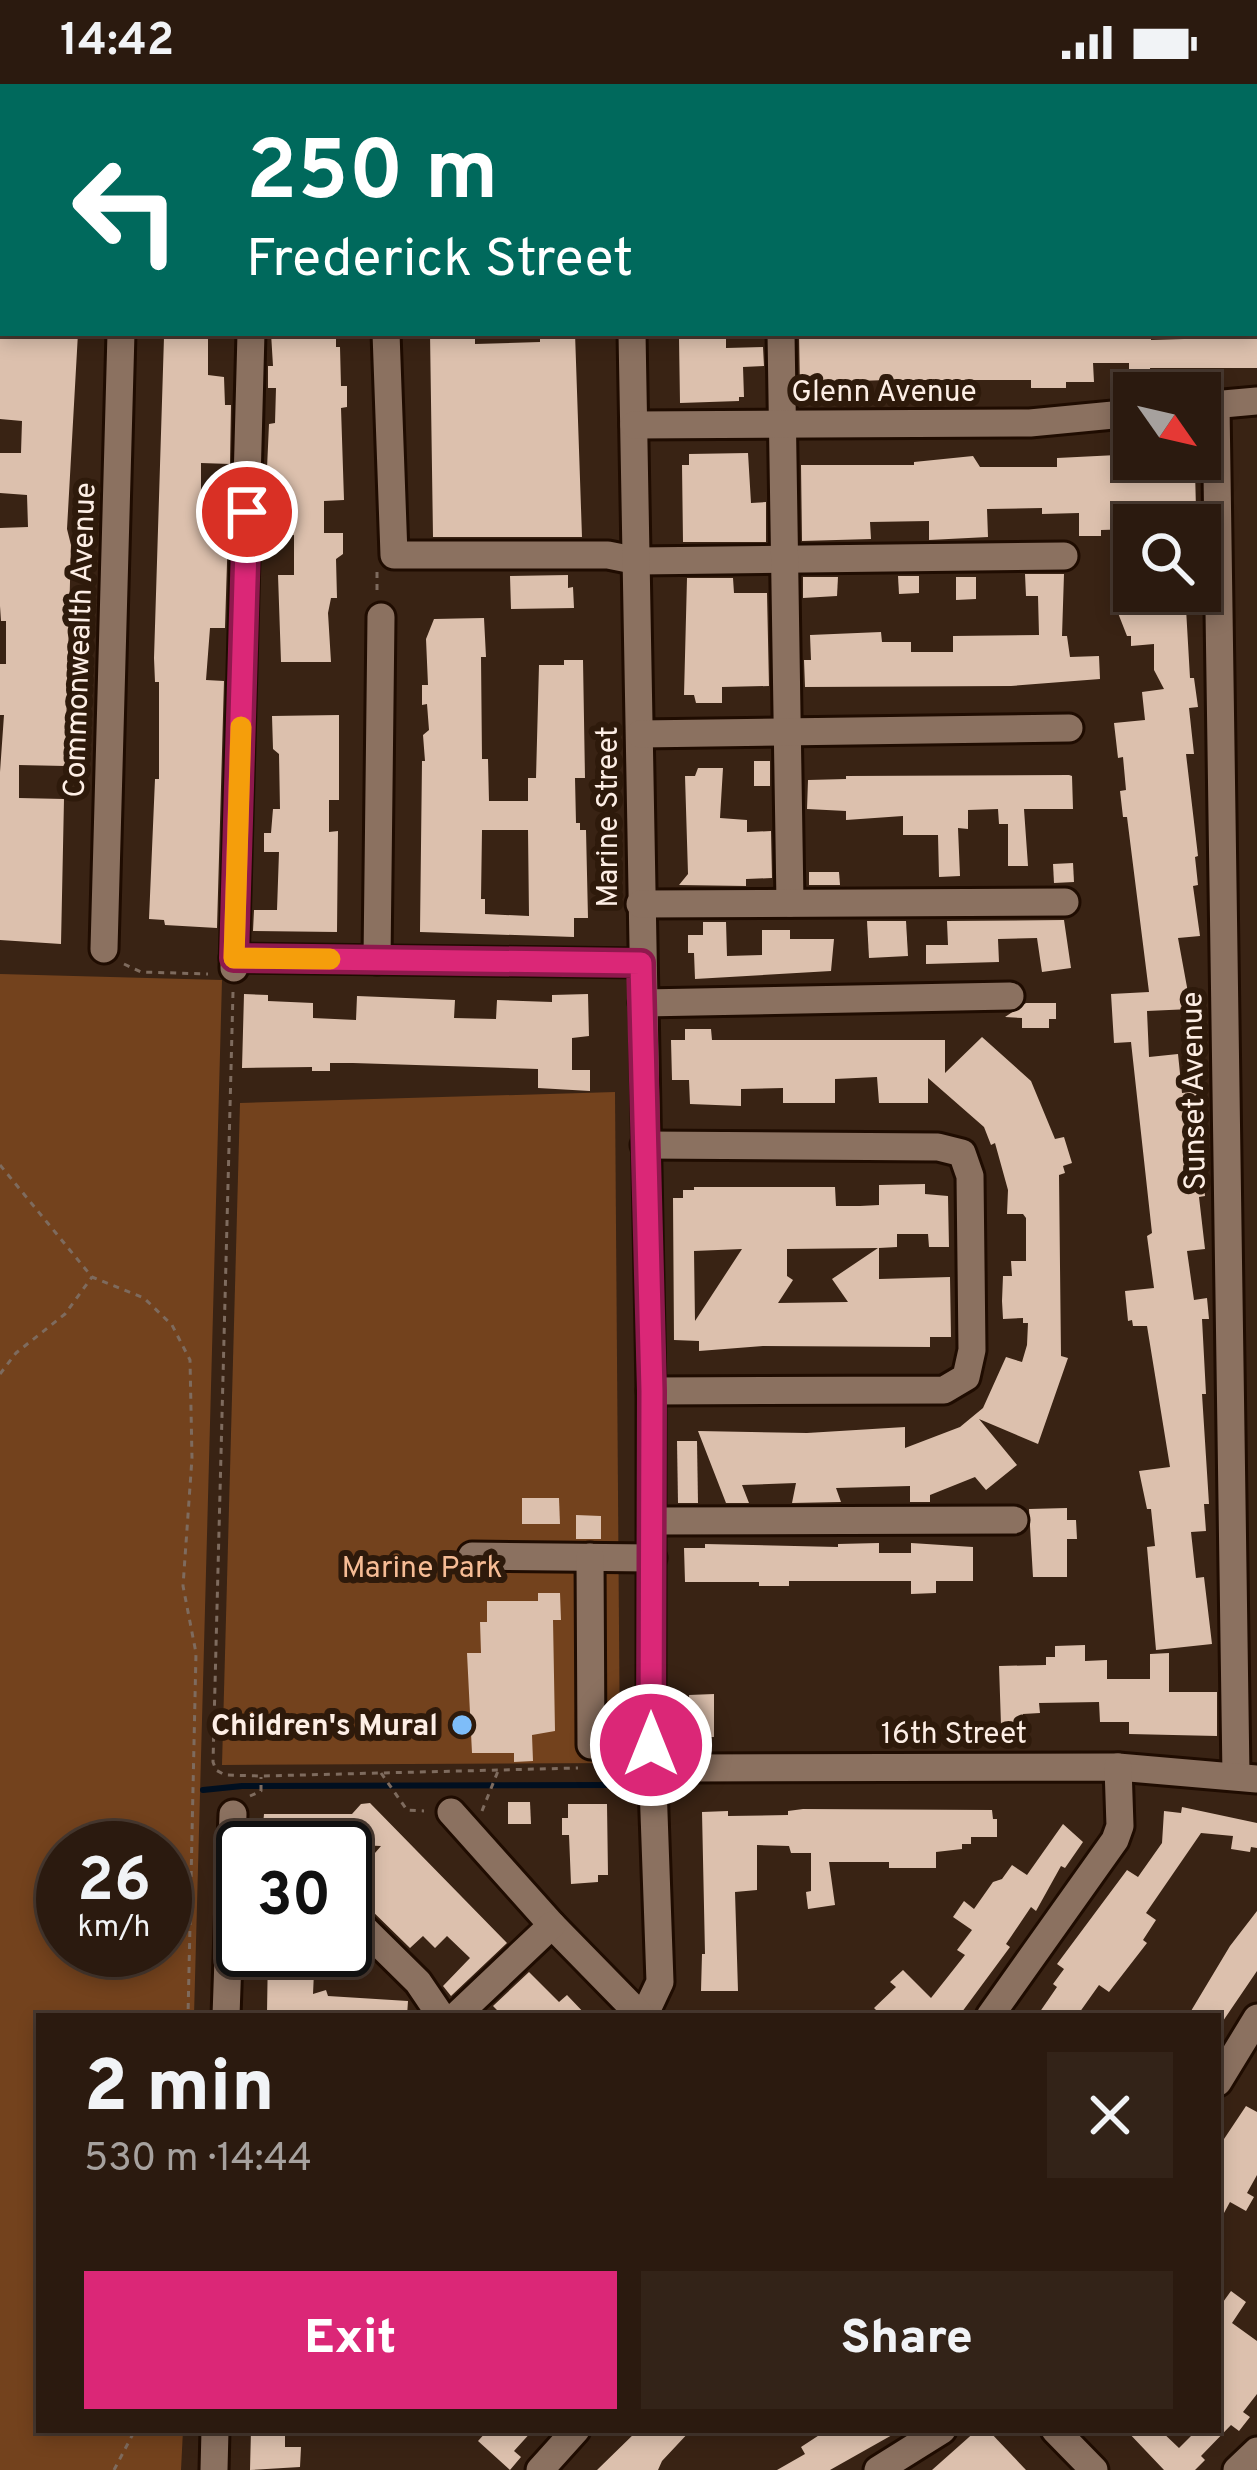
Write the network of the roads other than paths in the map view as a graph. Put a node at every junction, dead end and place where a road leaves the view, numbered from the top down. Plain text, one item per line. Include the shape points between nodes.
1 (121, 336) edge
2 (251, 336) edge
3 (386, 336) edge
4 (632, 336) edge
5 (781, 336) edge
6 (1257, 401) edge
7 (1221, 405) edge
8 (1113, 415) edge
9 (634, 425) junction
10 (782, 425) junction
11 (1210, 480) edge
12 (1064, 556) dead end
13 (638, 560) junction
14 (785, 560) junction
15 (381, 616) road end
16 (1069, 728) dead end
17 (787, 732) junction
18 (640, 734) junction
19 (1065, 902) dead end
20 (790, 903) junction
21 (640, 904) junction
22 (113, 956) road end
23 (377, 960) junction
24 (641, 963) junction
25 (1010, 996) dead end
26 (643, 1004) junction
27 (645, 1145) junction
28 (652, 1391) junction
29 (1014, 1520) dead end
30 (652, 1521) junction
31 (472, 1556) dead end
32 (590, 1558) junction
33 (652, 1558) junction
34 (651, 1758) junction
35 (1118, 1767) junction
36 (1246, 1778) edge
37 (451, 1812) road end
38 (232, 1814) dead end
39 (232, 1821) edge
40 (551, 1924) junction
41 (372, 1937) edge
42 (229, 1977) edge
43 (226, 2013) edge
44 (439, 2013) edge
45 (459, 2013) edge
46 (639, 2013) edge
47 (644, 2013) edge
48 (992, 2013) edge
49 (1257, 2018) edge
50 (1221, 2077) edge
51 (215, 2433) edge
52 (573, 2433) edge
53 (937, 2433) edge
54 (1057, 2433) edge
55 (1257, 2451) edge
56 (214, 2470) edge
57 (540, 2470) edge
58 (878, 2470) edge
59 (1094, 2470) edge
60 (1238, 2470) edge

1 - 22 street, Commonwealth Avenue
2 - 23 street via 234,963
3 - 13 street via 394,555
4 - 9 street, Marine Street
5 - 10 street
6 - 7 street
8 - 10 street, Glenn Avenue
9 - 10 street, Glenn Avenue
9 - 13 street, Marine Street
10 - 14 street
11 - 36 street, Sunset Avenue
12 - 14 street
13 - 14 street
13 - 18 street, Marine Street
14 - 17 street
15 - 23 street
16 - 17 street
17 - 18 street
17 - 20 street
18 - 21 street, Marine Street
19 - 20 street
20 - 21 street
21 - 24 street, Marine Street
23 - 24 street
24 - 26 street, Marine Street
25 - 26 street
26 - 27 street, Marine Street
27 - 28 street, Marine Street
27 - 28 street via 938,1147 962,1153 970,1176 966,1377 944,1390
28 - 30 street, Marine Street
29 - 30 street
30 - 33 street, Marine Street
31 - 32 street
32 - 33 street
32 - 34 street, 16th Street via 591,1745
33 - 34 street, Marine Street
34 - 35 street, 16th Street via 709,1767
34 - 47 street, Marine Street via 660,1982
35 - 36 street, 16th Street
35 - 48 street via 1115,1840
37 - 40 street
38 - 39 street
40 - 45 street
40 - 46 street
41 - 44 street
42 - 43 street
49 - 50 street
51 - 56 street
52 - 57 street
53 - 58 street
54 - 59 street
55 - 60 street

